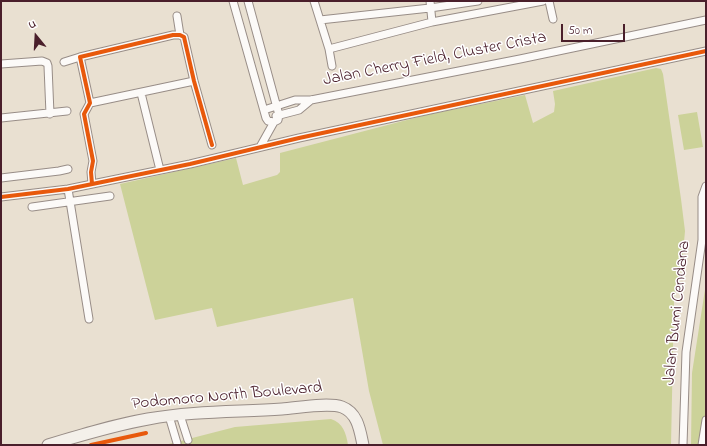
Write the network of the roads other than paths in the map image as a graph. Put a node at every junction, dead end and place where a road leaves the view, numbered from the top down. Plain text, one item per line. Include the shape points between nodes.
1 (233, 1) edge
2 (248, 1) edge
3 (314, 1) edge
4 (478, 1) edge
5 (543, 1) edge
6 (549, 1) edge
7 (430, 4) edge
8 (177, 16) dead end
9 (553, 19) dead end
10 (320, 20) junction
11 (706, 20) edge
12 (432, 22) junction
13 (180, 35) junction
14 (328, 49) junction
15 (706, 51) edge
16 (80, 57) junction
17 (64, 62) dead end
18 (1, 64) edge
19 (332, 66) dead end
20 (194, 81) junction
21 (140, 93) junction
22 (312, 100) junction
23 (90, 103) junction
24 (276, 106) junction
25 (264, 110) junction
26 (67, 111) dead end
27 (50, 114) junction
28 (279, 115) junction
29 (1, 118) edge
30 (266, 118) junction
31 (274, 122) junction
32 (212, 145) dead end
33 (260, 147) junction
34 (68, 169) dead end
35 (160, 170) junction
36 (1, 178) edge
37 (92, 184) junction
38 (706, 186) edge
39 (68, 189) junction
40 (110, 196) dead end
41 (1, 197) edge
42 (70, 201) junction
43 (32, 207) dead end
44 (89, 319) dead end
45 (175, 415) junction
46 (706, 420) edge
47 (188, 440) dead end
48 (177, 443) dead end
49 (48, 445) edge
50 (363, 445) edge
51 (683, 445) edge
52 (702, 445) edge

1 - 25 street
2 - 24 street
3 - 10 street
4 - 7 street
5 - 12 street
6 - 9 street
7 - 10 street
7 - 12 street
8 - 13 street
10 - 14 street
11 - 22 street, Jalan Cherry Field, Cluster Crista
12 - 14 street
13 - 16 street
13 - 20 street via 184,37
14 - 19 street
15 - 33 street
16 - 17 street
16 - 23 street
18 - 27 street via 42,61 47,63
20 - 21 street
20 - 32 street
21 - 23 street
21 - 35 street
22 - 24 street via 295,100
22 - 28 street via 299,110
23 - 37 street via 84,114 93,161 90,172
24 - 25 street
24 - 28 street
25 - 30 street
26 - 27 street
27 - 29 street
28 - 30 street
28 - 31 street via 278,120
30 - 31 street
31 - 33 street
33 - 35 street
34 - 36 street
35 - 37 street
37 - 39 street
38 - 51 street, Jalan Bumi Cendana via 702,197 702,240 686,352
39 - 41 street
39 - 42 street
40 - 42 street
42 - 43 street
42 - 44 street
45 - 47 street
45 - 48 street
45 - 49 street, Podomoro North Boulevard via 107,427
45 - 50 street, Podomoro North Boulevard via 334,405 344,407 354,417 360,427
46 - 52 street

